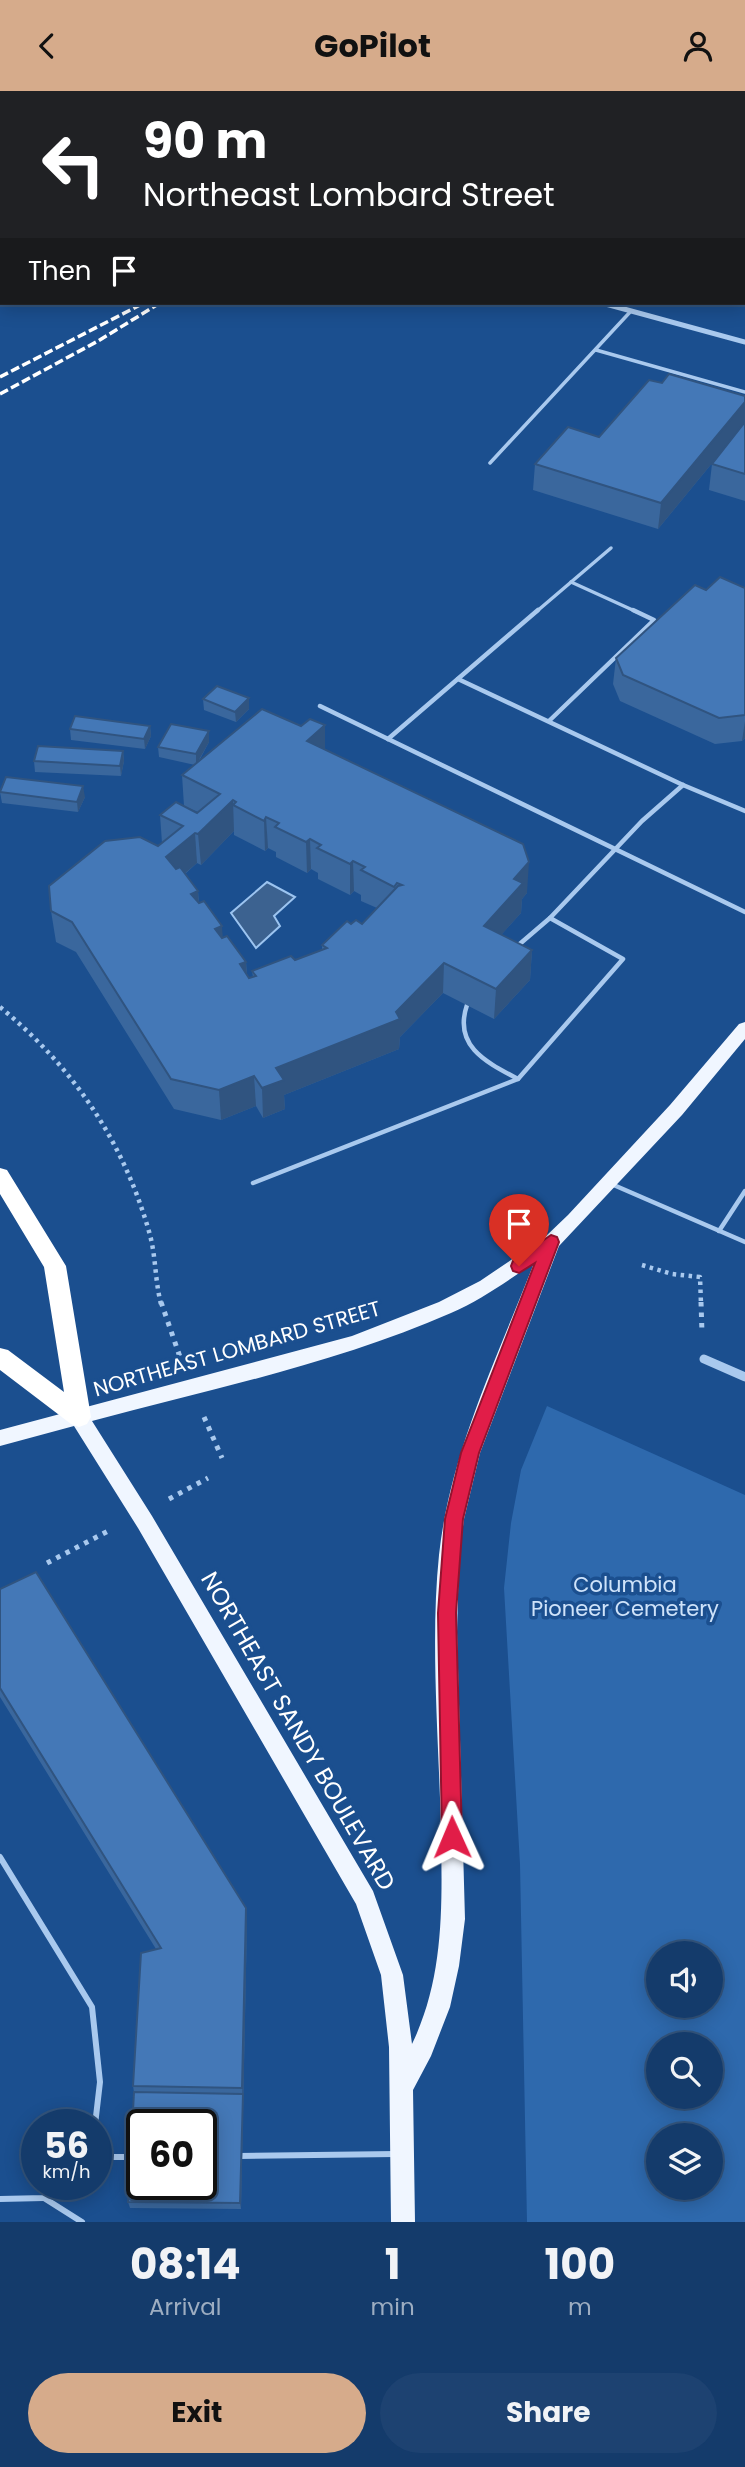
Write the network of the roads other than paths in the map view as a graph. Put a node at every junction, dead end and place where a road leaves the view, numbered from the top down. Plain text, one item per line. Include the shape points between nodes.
1 (609, 305) edge
2 (631, 311) junction
3 (745, 342) edge
4 (596, 349) junction
5 (745, 393) edge
6 (490, 463) dead end
7 (611, 548) dead end
8 (571, 582) junction
9 (458, 679) junction
10 (320, 706) dead end
11 (548, 720) junction
12 (388, 739) junction
13 (683, 785) junction
14 (745, 811) edge
15 (615, 849) junction
16 (745, 912) edge
17 (550, 918) junction
18 (508, 954) edge
19 (467, 1005) edge
20 (745, 1028) edge
21 (518, 1079) junction
22 (0, 1176) edge
23 (253, 1183) dead end
24 (609, 1183) junction
25 (745, 1191) edge
26 (719, 1231) junction
27 (745, 1241) edge
28 (551, 1242) junction
29 (0, 1357) edge
30 (704, 1359) road end
31 (745, 1377) edge
32 (79, 1417) junction
33 (0, 1438) edge
34 (0, 1857) edge
35 (401, 2089) junction
36 (97, 2109) edge
37 (402, 2154) junction
38 (229, 2156) edge
39 (0, 2199) edge
40 (21, 2199) edge
41 (47, 2200) edge
42 (82, 2222) edge
43 (403, 2222) edge

1 - 2 street
2 - 3 street
2 - 4 lane
4 - 5 lane
4 - 6 lane
7 - 8 lane
8 - 9 lane
8 - 11 lane via 654,620
9 - 11 lane
9 - 12 lane
10 - 12 lane
11 - 13 lane
12 - 15 lane
13 - 14 lane
13 - 15 lane
15 - 16 lane
15 - 17 lane
17 - 18 lane
17 - 21 lane via 624,958
19 - 21 lane via 461,1030 468,1046
20 - 24 main road
21 - 23 lane
22 - 32 highway via 55,1266
24 - 26 lane
24 - 28 main road
25 - 26 lane
26 - 27 lane
28 - 32 main road, NORTHEAST LOMBARD STREET via 486,1286 399,1327 285,1363
28 - 35 main road via 470,1453 454,1519 447,1606 452,1941 440,2007 423,2052
29 - 32 highway
30 - 31 street
32 - 33 main road, NORTHEAST LOMBARD STREET
32 - 35 main road, NORTHEAST SANDY BOULEVARD via 365,1899 392,1975
34 - 36 lane via 92,2007 100,2082
35 - 37 main road, NORTHEAST SANDY BOULEVARD
37 - 38 lane
37 - 43 main road, NORTHEAST SANDY BOULEVARD
39 - 40 lane
41 - 42 lane

